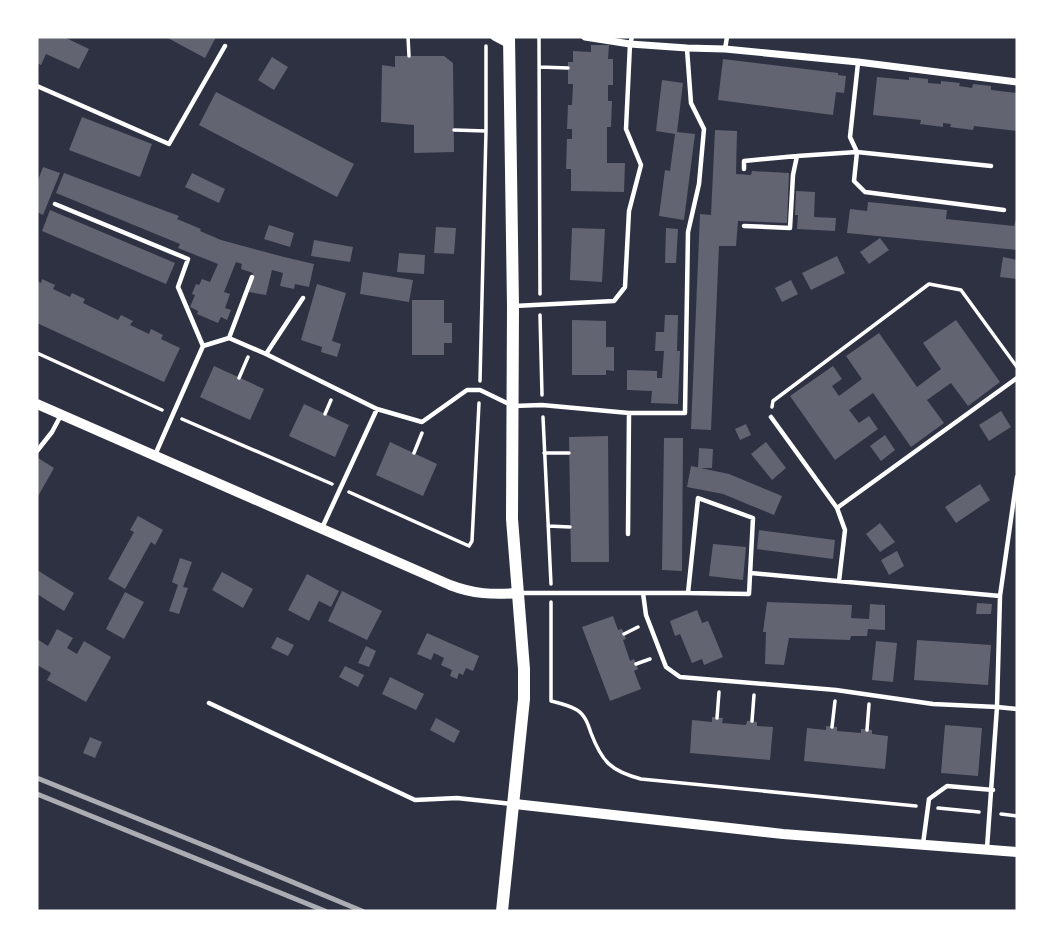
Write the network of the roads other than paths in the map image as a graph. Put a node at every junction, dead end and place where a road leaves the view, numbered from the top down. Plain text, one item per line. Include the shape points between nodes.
1 (494, 37) edge
2 (585, 37) edge
3 (727, 37) edge
4 (631, 40) edge
5 (509, 41) edge
6 (225, 46) dead end
7 (687, 48) junction
8 (725, 49) junction
9 (858, 62) junction
10 (1017, 82) edge
11 (37, 86) edge
12 (858, 152) junction
13 (797, 156) junction
14 (991, 166) dead end
15 (744, 169) dead end
16 (55, 204) dead end
17 (1004, 210) dead end
18 (744, 226) dead end
19 (252, 277) dead end
20 (303, 298) dead end
21 (513, 306) junction
22 (229, 338) junction
23 (203, 346) junction
24 (266, 354) junction
25 (1017, 378) edge
26 (37, 404) edge
27 (513, 406) junction
28 (377, 409) junction
29 (629, 413) junction
30 (61, 415) junction
31 (771, 417) road end
32 (37, 450) edge
33 (155, 456) junction
34 (1017, 477) edge
35 (837, 508) junction
36 (321, 530) junction
37 (628, 534) dead end
38 (751, 573) junction
39 (839, 581) junction
40 (518, 593) junction
41 (643, 593) junction
42 (688, 593) junction
43 (1000, 596) junction
44 (209, 704) dead end
45 (998, 708) junction
46 (1017, 709) edge
47 (993, 790) junction
48 (514, 804) junction
49 (923, 844) junction
50 (987, 849) junction
51 (1017, 852) edge
52 (502, 911) edge

1 - 5 street
2 - 4 street
3 - 8 lane
4 - 7 street
4 - 21 lane via 626,129 641,165 629,211 625,287 614,301
5 - 21 main road
6 - 11 lane via 169,144
7 - 8 street
7 - 29 lane via 691,103 704,129 699,184 688,232 685,413
8 - 9 street
9 - 10 street
9 - 12 lane via 850,137
12 - 13 lane
12 - 14 lane
12 - 17 lane via 854,181 865,192
13 - 15 lane via 744,161
13 - 18 lane via 790,228
16 - 23 lane via 188,259 178,287
19 - 22 lane
20 - 24 lane
21 - 27 main road
22 - 23 lane
22 - 24 lane
23 - 33 lane
24 - 28 lane
25 - 35 lane
26 - 30 street
27 - 28 lane via 480,390 467,390 422,422
27 - 29 lane
27 - 40 main road via 512,519
28 - 36 lane
29 - 37 lane
30 - 32 lane
30 - 33 street
31 - 35 lane
33 - 36 street
34 - 43 lane
35 - 39 lane via 845,530
36 - 40 street via 467,591
38 - 39 lane
38 - 42 lane via 749,594
38 - 42 lane via 753,518 698,498
39 - 43 lane
40 - 41 lane
40 - 48 main road via 524,699
41 - 42 lane
41 - 45 lane via 646,615 666,667 680,677
43 - 45 lane
44 - 48 lane via 415,800 457,798
45 - 46 lane
45 - 47 lane
47 - 49 lane via 947,786 929,799
47 - 50 lane
48 - 49 street via 783,834
48 - 52 main road
49 - 50 street
50 - 51 street

